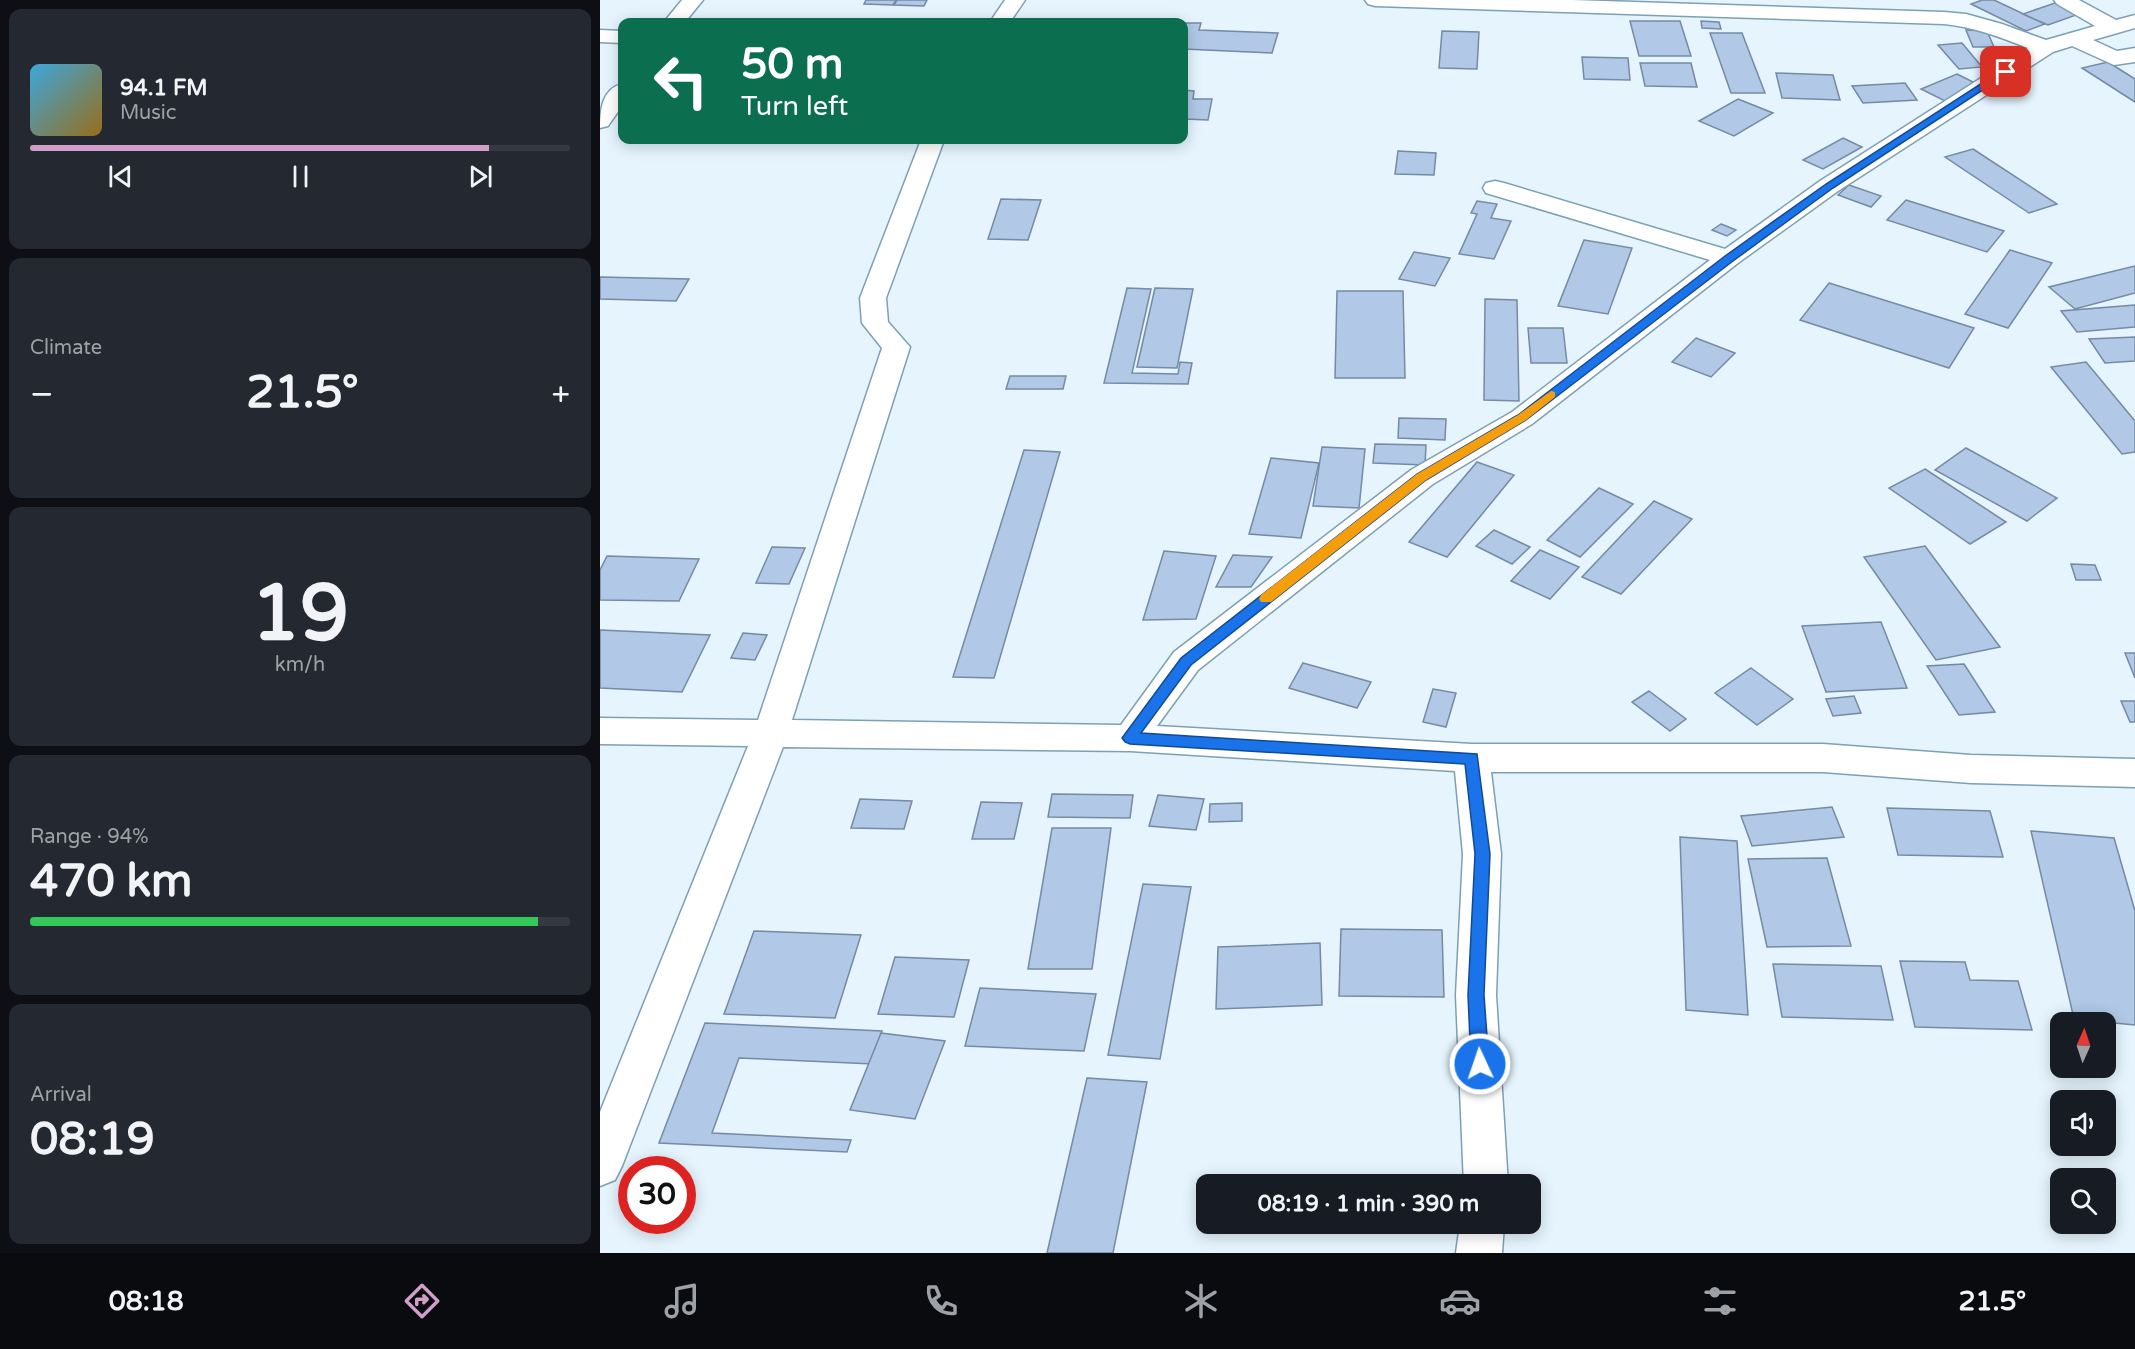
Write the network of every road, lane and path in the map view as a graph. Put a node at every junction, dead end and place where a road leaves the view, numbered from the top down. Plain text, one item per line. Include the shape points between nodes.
1 (693, 0) edge
2 (1015, 0) edge
3 (1375, 0) edge
4 (2064, 0) edge
5 (677, 18) edge
6 (1003, 18) edge
7 (2135, 21) edge
8 (2110, 26) junction
9 (600, 36) edge
10 (618, 37) edge
11 (2072, 38) junction
12 (2045, 46) junction
13 (2135, 55) edge
14 (618, 96) edge
15 (600, 121) edge
16 (931, 144) edge
17 (1495, 188) dead end
18 (1729, 258) junction
19 (600, 731) edge
20 (771, 732) junction
21 (1130, 738) junction
22 (1472, 758) junction
23 (2135, 772) edge
24 (600, 1166) edge
25 (1485, 1174) edge
26 (1481, 1234) edge
27 (1479, 1253) edge

1 - 5 street
2 - 6 street
3 - 12 street via 1944,18 1995,28
4 - 8 street
7 - 8 street
8 - 11 street
9 - 10 street
11 - 12 street
11 - 13 street via 2114,58
12 - 18 street via 1829,186
14 - 15 street
16 - 20 street via 873,298 875,323 896,346
17 - 18 street
18 - 21 street via 1522,418 1422,477 1186,661
19 - 20 street
20 - 21 street
20 - 24 street
21 - 22 street
22 - 23 street via 1823,758 1971,769
22 - 25 street via 1482,854 1476,995
26 - 27 street

